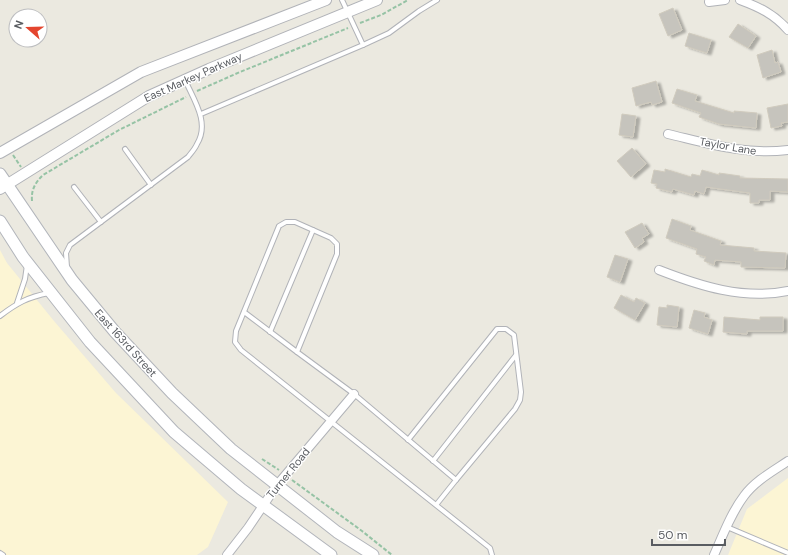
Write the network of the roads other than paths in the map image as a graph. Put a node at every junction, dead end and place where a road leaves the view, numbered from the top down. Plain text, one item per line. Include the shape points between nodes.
1 (326, 0) edge
2 (342, 0) edge
3 (377, 0) edge
4 (437, 0) edge
5 (725, 0) edge
6 (740, 0) edge
7 (709, 2) dead end
8 (348, 11) junction
9 (788, 30) edge
10 (363, 45) junction
11 (185, 80) junction
12 (201, 114) junction
13 (668, 134) dead end
14 (125, 149) dead end
15 (4, 150) edge
16 (788, 150) edge
17 (0, 174) edge
18 (151, 185) junction
19 (4, 187) edge
20 (74, 187) dead end
21 (0, 221) edge
22 (100, 222) junction
23 (313, 230) junction
24 (27, 262) junction
25 (659, 270) dead end
26 (67, 273) junction
27 (788, 291) edge
28 (51, 293) junction
29 (17, 303) junction
30 (244, 312) junction
31 (0, 316) edge
32 (270, 332) junction
33 (297, 352) junction
34 (516, 355) junction
35 (354, 394) junction
36 (331, 421) junction
37 (408, 440) junction
38 (433, 461) junction
39 (788, 461) edge
40 (456, 480) junction
41 (278, 486) junction
42 (436, 506) junction
43 (265, 507) junction
44 (727, 527) junction
45 (0, 553) edge
46 (788, 553) edge
47 (3, 555) edge
48 (227, 555) edge
49 (331, 555) edge
50 (373, 555) edge
51 (492, 555) edge
52 (714, 555) edge

1 - 15 street, East Markey Parkway via 141,72
2 - 8 lane
3 - 8 street, East Markey Parkway
4 - 10 lane via 389,33
5 - 7 street
6 - 9 street via 764,9
8 - 10 lane
8 - 11 street, East Markey Parkway
10 - 12 lane
11 - 12 lane
11 - 19 street, East Markey Parkway via 149,96
12 - 18 lane via 203,127 198,143 188,157
13 - 16 street, Taylor Lane via 748,152
14 - 18 lane
17 - 19 main road, East 163rd Street
18 - 22 lane
19 - 26 main road, East 163rd Street
20 - 22 lane
21 - 24 main road
22 - 26 lane via 70,245 66,253
23 - 30 lane via 295,222 286,222 279,226
23 - 32 lane
23 - 33 lane via 331,238 336,244 337,254
24 - 28 main road
24 - 29 lane via 25,279
25 - 27 street via 702,286 742,293
26 - 41 main road, East 163rd Street via 115,332 172,393 231,449
28 - 29 lane via 36,295
28 - 43 main road via 90,342 174,432
29 - 31 lane
30 - 32 lane
30 - 36 lane via 236,331 235,342 241,350
32 - 33 lane
33 - 35 lane
34 - 37 lane via 514,335 506,329 497,329
34 - 38 lane
34 - 40 lane via 520,400
35 - 36 street, Turner Road
35 - 37 lane
36 - 41 street, Turner Road
36 - 42 lane
37 - 38 lane
38 - 40 lane
39 - 44 street via 758,482 744,496
40 - 42 lane
41 - 43 street, Turner Road
41 - 50 main road, East 163rd Street via 337,532
42 - 51 lane via 490,548
43 - 48 street, Turner Road
43 - 49 main road
44 - 46 lane
44 - 52 street
45 - 47 lane

